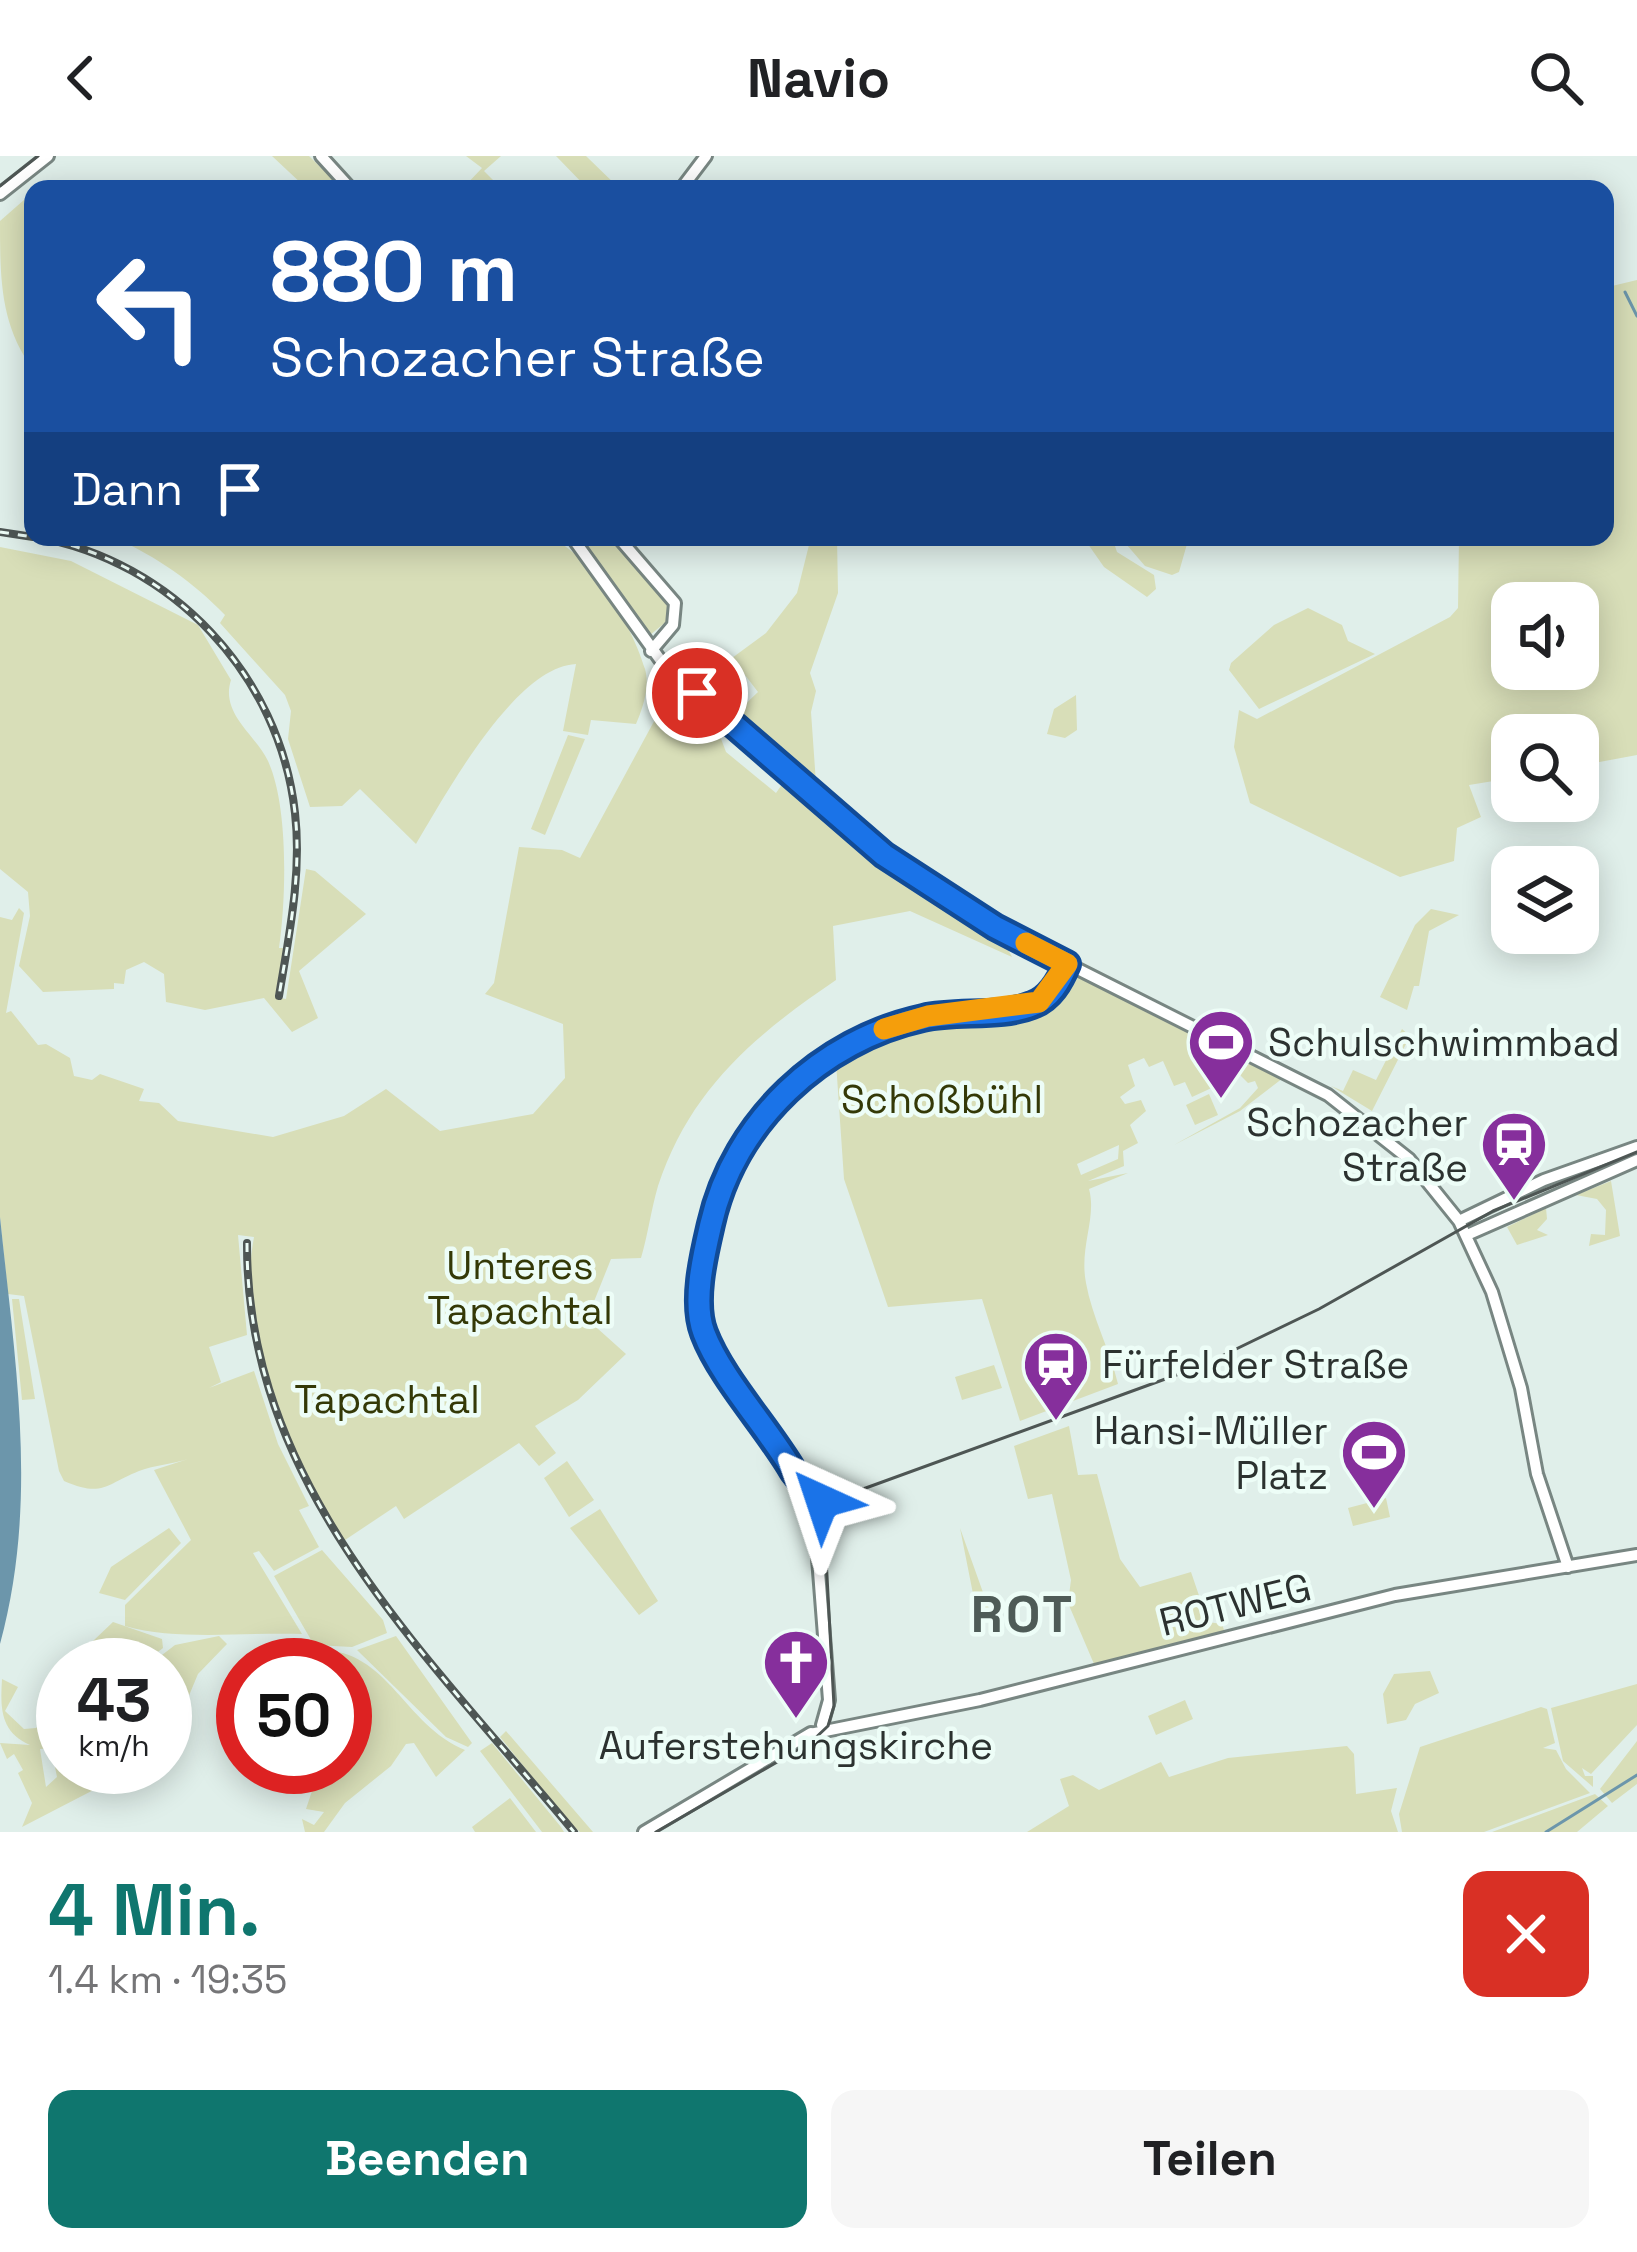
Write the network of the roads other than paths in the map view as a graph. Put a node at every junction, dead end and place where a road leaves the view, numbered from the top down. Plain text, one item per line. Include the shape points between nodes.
1 (48, 156) edge
2 (321, 156) edge
3 (706, 156) edge
4 (343, 180) edge
5 (688, 180) edge
6 (0, 194) edge
7 (578, 546) edge
8 (626, 546) edge
9 (651, 651) junction
10 (1067, 964) junction
11 (1637, 1147) edge
12 (1637, 1160) edge
13 (1459, 1221) junction
14 (1467, 1235) junction
15 (1637, 1555) edge
16 (1568, 1567) junction
17 (829, 1707) junction
18 (851, 1722) junction
19 (822, 1725) junction
20 (810, 1734) junction
21 (644, 1832) edge

1 - 6 main road
2 - 4 main road
3 - 5 main road
7 - 9 main road
8 - 9 main road via 675,603 673,625
9 - 10 main road via 884,855
10 - 13 main road via 1338,1102 1409,1159
10 - 17 main road via 1034,1005 928,1016 832,1055 773,1106 731,1168 707,1243 702,1325 814,1507
11 - 13 main road
12 - 14 main road
13 - 14 main road
14 - 16 main road via 1498,1309
15 - 16 main road, ROTWEG
16 - 18 main road, ROTWEG via 1395,1595 980,1700
17 - 18 main road
17 - 19 main road
18 - 19 main road, ROTWEG
18 - 20 main road, ROTWEG
19 - 20 main road, ROTWEG
20 - 21 main road, ROTWEG

